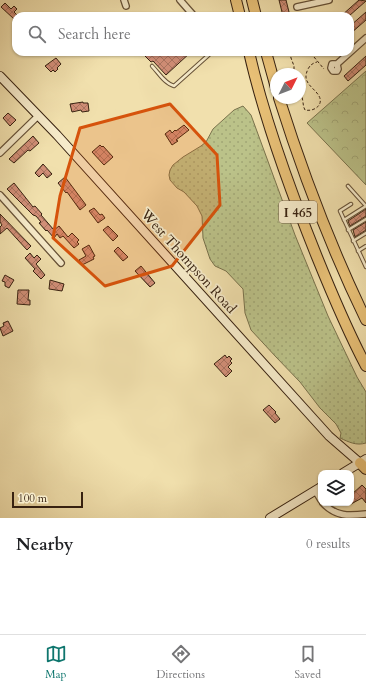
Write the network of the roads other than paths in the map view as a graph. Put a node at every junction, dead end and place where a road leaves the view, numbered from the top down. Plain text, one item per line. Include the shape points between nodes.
1 (180, 0) edge
2 (236, 0) edge
3 (252, 0) edge
4 (329, 0) edge
5 (297, 7) dead end
6 (190, 12) edge
7 (239, 12) edge
8 (255, 12) edge
9 (366, 38) edge
10 (354, 49) edge
11 (208, 56) edge
12 (250, 56) edge
13 (267, 56) edge
14 (346, 56) edge
15 (337, 64) dead end
16 (152, 66) dead end
17 (270, 68) edge
18 (0, 76) edge
19 (281, 104) edge
20 (38, 116) junction
21 (0, 153) edge
22 (348, 186) dead end
23 (0, 195) edge
24 (351, 204) dead end
25 (366, 206) edge
26 (366, 219) edge
27 (344, 220) junction
28 (348, 230) junction
29 (366, 233) edge
30 (353, 241) junction
31 (366, 246) edge
32 (358, 251) junction
33 (365, 261) edge
34 (61, 263) dead end
35 (366, 267) edge
36 (366, 320) edge
37 (366, 366) edge
38 (364, 463) edge
39 (349, 470) edge
40 (318, 489) edge
41 (326, 506) edge
42 (366, 514) edge
43 (356, 517) edge
44 (270, 518) edge

1 - 6 street
2 - 7 highway
3 - 8 highway
4 - 5 street
9 - 10 street
11 - 16 lane via 174,86
12 - 37 highway, I 465 via 292,194 335,301
13 - 17 highway
14 - 15 street
18 - 20 main road, West Thompson Road
19 - 36 highway, I 465 via 323,224
20 - 21 street
20 - 38 main road, West Thompson Road via 329,436
22 - 25 lane
23 - 34 street
24 - 27 lane via 340,211
25 - 27 lane
26 - 28 lane
27 - 28 lane
28 - 30 lane
29 - 30 lane
30 - 32 lane
31 - 32 lane
32 - 33 lane
33 - 35 lane
38 - 39 main road
40 - 44 main road
41 - 43 street via 340,515
42 - 43 street

